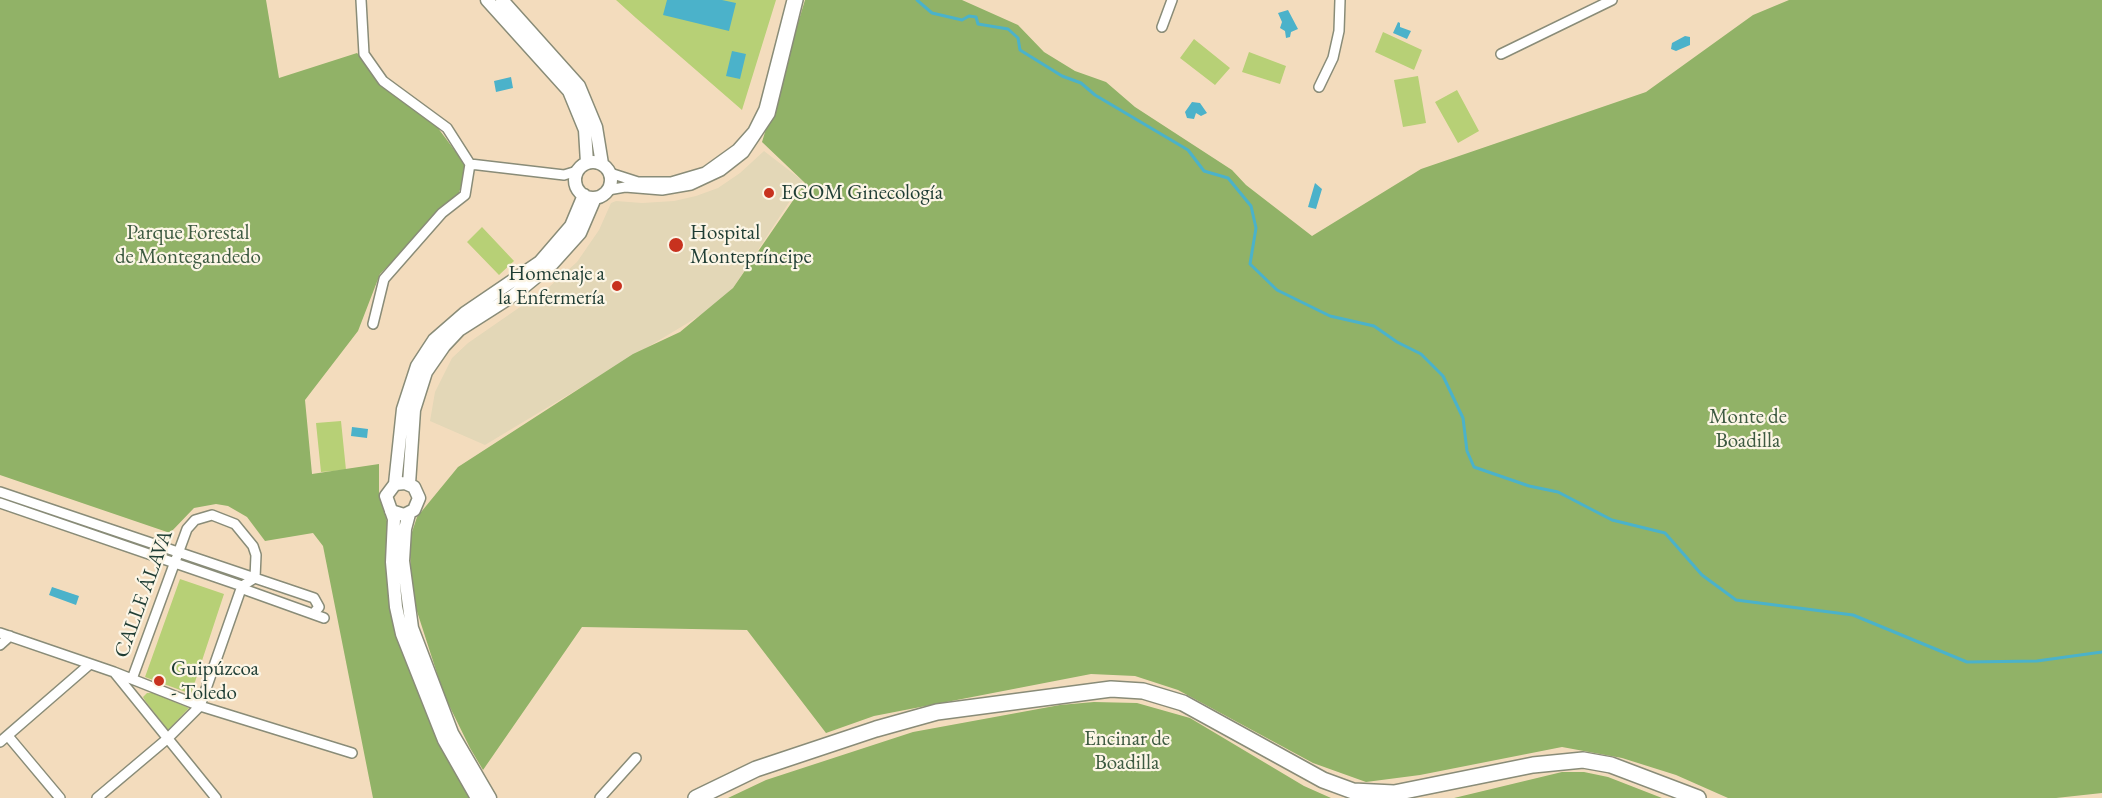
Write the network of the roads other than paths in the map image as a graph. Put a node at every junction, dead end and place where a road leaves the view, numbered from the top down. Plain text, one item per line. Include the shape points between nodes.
1 (362, 0) edge
2 (487, 0) edge
3 (502, 0) edge
4 (792, 0) edge
5 (798, 0) edge
6 (1172, 0) edge
7 (1340, 0) edge
8 (1612, 0) edge
9 (1599, 3) edge
10 (1162, 27) dead end
11 (1501, 54) dead end
12 (1319, 87) dead end
13 (470, 164) junction
14 (602, 164) junction
15 (576, 173) junction
16 (610, 173) junction
17 (608, 190) junction
18 (590, 196) junction
19 (373, 324) dead end
20 (395, 484) junction
21 (409, 484) junction
22 (0, 492) edge
23 (0, 503) edge
24 (391, 511) junction
25 (409, 514) junction
26 (176, 552) junction
27 (173, 562) junction
28 (255, 578) junction
29 (242, 586) junction
30 (313, 614) junction
31 (324, 618) dead end
32 (0, 633) edge
33 (10, 636) junction
34 (0, 645) edge
35 (90, 664) junction
36 (114, 672) junction
37 (132, 678) junction
38 (150, 686) junction
39 (138, 703) junction
40 (200, 706) junction
41 (8, 735) junction
42 (167, 740) junction
43 (0, 742) edge
44 (352, 753) dead end
45 (636, 758) dead end
46 (60, 798) edge
47 (98, 798) edge
48 (216, 798) edge
49 (477, 798) edge
50 (490, 798) edge
51 (600, 798) edge
52 (696, 798) edge
53 (1698, 798) edge

1 - 13 street via 364,54 383,81 447,128
2 - 15 street via 569,91 585,130
3 - 14 street via 579,86 596,127
4 - 16 street via 764,109 753,131 737,149 705,172 671,182 638,182
5 - 17 street via 770,114 744,153 721,171 691,185 662,190
6 - 10 street
7 - 12 street via 1340,31
8 - 9 street
9 - 11 street
13 - 15 street
13 - 19 street via 465,195 442,213 384,279
14 - 15 street
14 - 16 street
15 - 18 street
16 - 17 street
17 - 18 street
18 - 20 street via 540,262 465,313 434,340 417,366 403,409
18 - 21 street via 580,232 553,263 514,295 459,330 426,372 414,410
20 - 21 street
20 - 24 street via 386,496
21 - 25 street via 419,498
22 - 26 street
23 - 27 street
24 - 25 street
24 - 49 street via 396,607 402,634 452,757
25 - 50 street via 403,561 412,628 452,734
26 - 27 street, CALLE ÁLAVA
26 - 28 street
26 - 28 street, CALLE ÁLAVA via 195,520 220,516 236,524 249,538 256,555
27 - 29 street
27 - 37 street, CALLE ÁLAVA
28 - 29 street
28 - 30 street via 315,598 319,607
29 - 30 street
29 - 40 street
30 - 31 street
32 - 33 street
33 - 34 street
33 - 35 street
35 - 36 street
35 - 41 street
36 - 37 street
36 - 39 street
37 - 38 street
38 - 39 street via 142,691
38 - 40 street
39 - 42 street
40 - 42 street
40 - 44 street
41 - 43 street
41 - 46 street
42 - 47 street
42 - 48 street
45 - 51 street
52 - 53 main road via 756,769 938,712 1111,689 1143,691 1183,703 1323,780 1353,790 1394,793 1533,765 1583,760 1611,765

